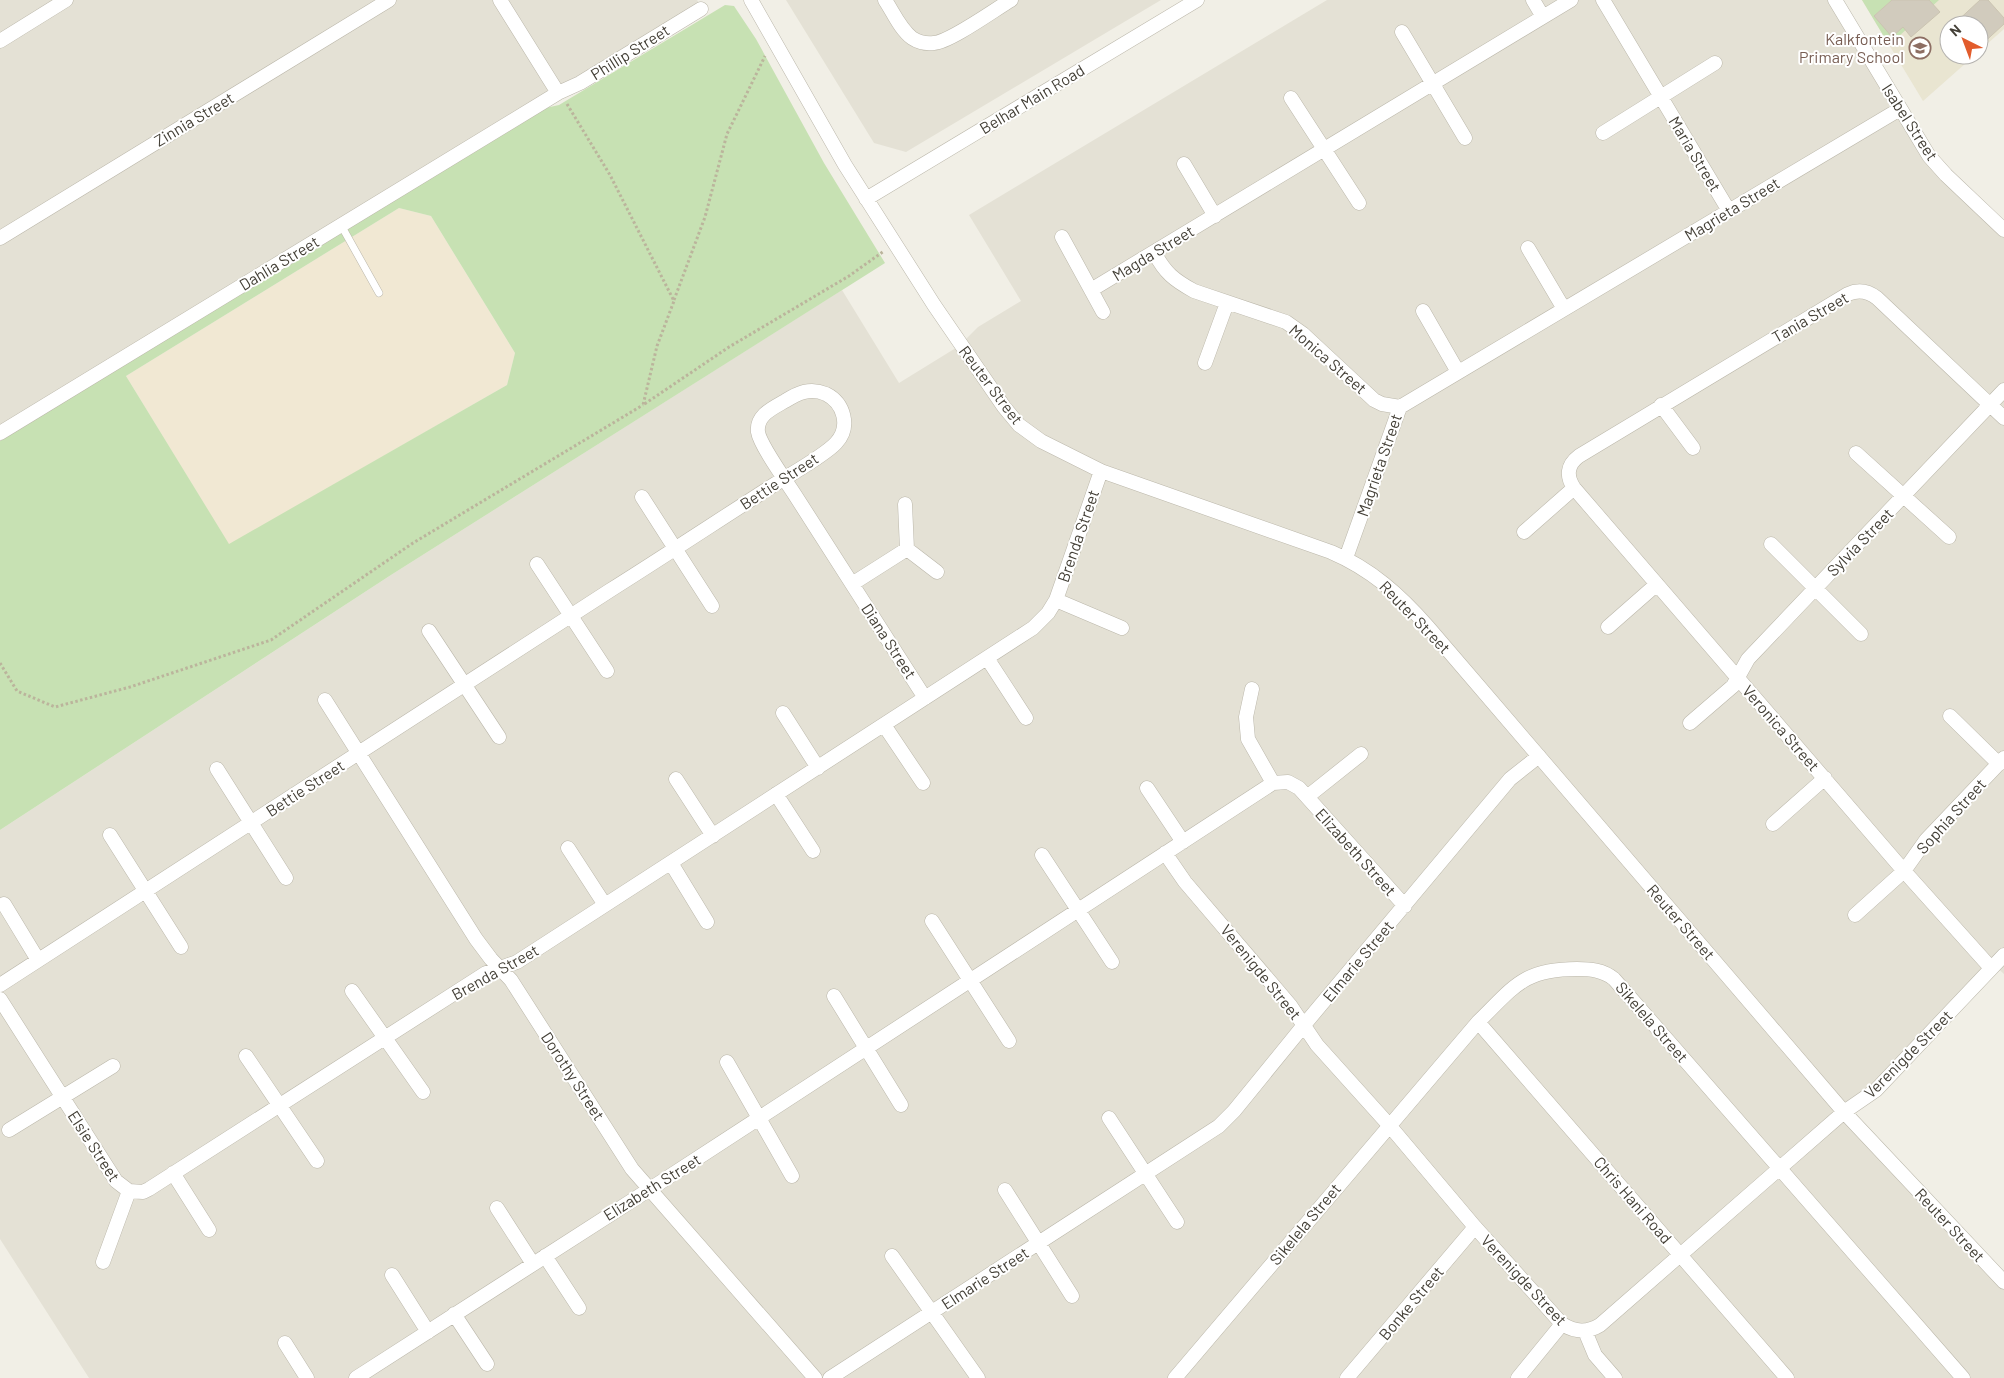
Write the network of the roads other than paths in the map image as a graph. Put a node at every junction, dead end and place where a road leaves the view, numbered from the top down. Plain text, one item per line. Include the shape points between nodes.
1 (389, 0) edge
2 (500, 0) edge
3 (751, 0) edge
4 (885, 0) edge
5 (1011, 0) edge
6 (1198, 0) edge
7 (1533, 0) edge
8 (1571, 0) edge
9 (1603, 0) edge
10 (1835, 0) edge
11 (62, 1) edge
12 (701, 9) dead end
13 (1543, 17) junction
14 (1402, 32) dead end
15 (0, 41) edge
16 (1715, 64) dead end
17 (1433, 83) junction
18 (558, 93) junction
19 (1661, 97) junction
20 (1291, 98) dead end
21 (1900, 108) junction
22 (1603, 133) dead end
23 (1465, 138) dead end
24 (1324, 149) junction
25 (1184, 164) dead end
26 (866, 199) junction
27 (1359, 203) dead end
28 (1729, 211) junction
29 (1215, 216) junction
30 (341, 225) junction
31 (2004, 230) edge
32 (1062, 237) dead end
33 (0, 238) edge
34 (1528, 248) dead end
35 (1154, 252) junction
36 (1091, 290) junction
37 (379, 293) dead end
38 (1227, 303) junction
39 (1564, 309) junction
40 (1423, 311) dead end
41 (1103, 312) dead end
42 (1205, 363) dead end
43 (1458, 372) junction
44 (2004, 390) edge
45 (1661, 405) junction
46 (1990, 405) junction
47 (1400, 407) junction
48 (2004, 418) edge
49 (0, 434) edge
50 (1693, 448) dead end
51 (1856, 452) dead end
52 (1101, 471) junction
53 (784, 478) junction
54 (1574, 488) junction
55 (1904, 496) junction
56 (642, 497) dead end
57 (905, 504) dead end
58 (1524, 532) dead end
59 (1948, 537) dead end
60 (1771, 544) dead end
61 (676, 549) junction
62 (907, 549) junction
63 (1346, 558) junction
64 (537, 564) dead end
65 (937, 572) dead end
66 (852, 584) junction
67 (1657, 584) junction
68 (1816, 589) junction
69 (1056, 600) junction
70 (712, 606) dead end
71 (571, 616) junction
72 (1608, 627) dead end
73 (1122, 628) dead end
74 (429, 631) dead end
75 (1861, 634) dead end
76 (987, 658) junction
77 (607, 671) dead end
78 (1738, 677) junction
79 (465, 685) junction
80 (1252, 689) dead end
81 (925, 698) junction
82 (325, 700) dead end
83 (783, 713) dead end
84 (1950, 716) dead end
85 (1026, 718) dead end
86 (1690, 723) dead end
87 (884, 725) junction
88 (499, 737) dead end
89 (359, 753) junction
90 (1361, 754) dead end
91 (1539, 756) junction
92 (2001, 761) edge
93 (818, 768) junction
94 (217, 769) dead end
95 (1825, 778) junction
96 (676, 779) dead end
97 (923, 783) dead end
98 (1273, 783) junction
99 (1147, 788) dead end
100 (776, 794) junction
101 (1307, 797) junction
102 (251, 823) junction
103 (1773, 824) dead end
104 (110, 835) dead end
105 (713, 836) junction
106 (1183, 842) junction
107 (568, 848) dead end
108 (813, 851) dead end
109 (1165, 853) junction
110 (1042, 855) dead end
111 (671, 863) junction
112 (1904, 871) junction
113 (286, 878) dead end
114 (145, 891) junction
115 (4, 904) dead end
116 (605, 905) junction
117 (1404, 906) junction
118 (1078, 910) junction
119 (1855, 915) dead end
120 (932, 921) dead end
121 (707, 922) dead end
122 (181, 947) dead end
123 (2004, 955) edge
124 (38, 960) junction
125 (1112, 962) dead end
126 (500, 968) junction
127 (1991, 968) junction
128 (970, 980) junction
129 (0, 985) edge
130 (352, 991) dead end
131 (834, 996) dead end
132 (0, 999) edge
133 (1478, 1022) junction
134 (1304, 1025) junction
135 (385, 1038) junction
136 (1009, 1041) dead end
137 (866, 1049) junction
138 (246, 1056) dead end
139 (727, 1062) dead end
140 (112, 1066) dead end
141 (423, 1092) dead end
142 (62, 1097) junction
143 (900, 1105) dead end
144 (279, 1106) junction
145 (1844, 1112) junction
146 (760, 1118) junction
147 (1109, 1118) dead end
148 (1389, 1125) junction
149 (9, 1130) dead end
150 (317, 1161) dead end
151 (1780, 1168) junction
152 (174, 1173) junction
153 (1146, 1174) junction
154 (792, 1176) dead end
155 (649, 1189) junction
156 (1004, 1190) dead end
157 (129, 1191) junction
158 (497, 1208) dead end
159 (1177, 1222) dead end
160 (1475, 1227) junction
161 (209, 1230) dead end
162 (1039, 1243) junction
163 (1680, 1255) junction
164 (892, 1256) dead end
165 (539, 1260) junction
166 (103, 1262) dead end
167 (392, 1275) dead end
168 (2004, 1282) edge
169 (1072, 1296) dead end
170 (579, 1308) dead end
171 (932, 1312) junction
172 (454, 1314) junction
173 (1562, 1324) junction
174 (1585, 1331) junction
175 (428, 1332) junction
176 (285, 1343) dead end
177 (488, 1364) dead end
178 (364, 1376) edge
179 (307, 1378) edge
180 (815, 1378) edge
181 (830, 1378) edge
182 (978, 1378) edge
183 (1175, 1378) edge
184 (1347, 1378) edge
185 (1518, 1378) edge
186 (1615, 1378) edge
187 (1787, 1378) edge
188 (1963, 1378) edge

1 - 33 street, Zinnia Street
2 - 18 street
3 - 26 street, Reuter Street
4 - 5 street via 905,32 918,41 933,44 948,39
6 - 26 street, Belhar Main Road
7 - 13 street
8 - 13 street, Magda Street
9 - 19 street, Maria Street
10 - 21 street, Isabel Street
11 - 15 street
12 - 18 street, Phillip Street via 580,83
13 - 17 street, Magda Street
14 - 17 street
16 - 19 street, Maria Street
17 - 23 street
17 - 24 street, Magda Street
18 - 30 street, Dahlia Street
19 - 22 street, Maria Street
19 - 28 street, Maria Street
20 - 24 street
21 - 28 street, Magrieta Street
21 - 31 street, Isabel Street via 1937,165
24 - 27 street
24 - 29 street, Magda Street
25 - 29 street
26 - 52 street, Reuter Street via 939,313 1019,425 1041,442
28 - 39 street, Magrieta Street
29 - 35 street, Magda Street
30 - 37 lane
30 - 49 street, Dahlia Street
32 - 36 street
34 - 39 street
35 - 36 street, Magda Street
35 - 38 street, Monica Street via 1162,268 1181,284
36 - 41 street
38 - 42 street
38 - 47 street, Monica Street via 1291,325 1374,400
39 - 43 street, Magrieta Street
40 - 43 street
43 - 47 street, Magrieta Street
44 - 46 street, Sylvia Street
45 - 46 street, Tania Street via 1858,291 1871,293 1877,298
45 - 50 street
45 - 54 street, Tania Street via 1574,460 1568,476
46 - 48 street
46 - 55 street, Sylvia Street
47 - 63 street, Magrieta Street
51 - 55 street, Sylvia Street
52 - 63 street, Reuter Street
52 - 69 street, Brenda Street
53 - 53 street, Bettie Street via 828,450 841,437 844,416 829,396 816,391 799,392 765,413 759,421 759,436
53 - 61 street, Bettie Street
53 - 66 street, Diana Street
54 - 58 street
54 - 67 street, Veronica Street
55 - 59 street, Sylvia Street
55 - 68 street, Sylvia Street
56 - 61 street
57 - 62 street
60 - 68 street, Sylvia Street
61 - 70 street
61 - 71 street, Bettie Street
62 - 65 street
62 - 66 street
63 - 91 street, Reuter Street via 1380,579 1412,609
64 - 71 street
66 - 81 street, Diana Street
67 - 72 street
67 - 78 street, Veronica Street
68 - 75 street, Sylvia Street
68 - 78 street, Sylvia Street via 1748,659
69 - 73 street, Brenda Street
69 - 76 street, Brenda Street via 1048,614 1033,628
71 - 77 street
71 - 79 street, Bettie Street
74 - 79 street
76 - 81 street, Brenda Street
76 - 85 street
78 - 86 street, Veronica Street via 1733,686
78 - 95 street, Veronica Street
79 - 88 street
79 - 89 street, Bettie Street
80 - 98 street via 1246,718 1248,739
81 - 87 street, Brenda Street
82 - 89 street, Bettie Street
83 - 93 street
84 - 92 street, Sophia Street
87 - 93 street, Brenda Street
87 - 97 street
89 - 102 street, Bettie Street
89 - 126 street, Dorothy Street via 476,939
90 - 101 street, Elizabeth Street
91 - 117 street, Elmarie Street via 1510,780
91 - 145 street, Reuter Street
92 - 112 street, Sophia Street via 1926,840
93 - 100 street, Brenda Street
94 - 102 street, Bettie Street
95 - 103 street, Veronica Street
95 - 112 street, Veronica Street
96 - 105 street
98 - 101 street, Elizabeth Street via 1294,784
98 - 106 street, Elizabeth Street
99 - 106 street
100 - 105 street, Brenda Street
100 - 108 street
101 - 117 street, Elizabeth Street
102 - 113 street, Bettie Street
102 - 114 street, Bettie Street
104 - 114 street
105 - 111 street, Brenda Street
106 - 109 street, Elizabeth Street
107 - 116 street
109 - 118 street, Elizabeth Street
109 - 134 street, Verenigde Street via 1185,882
110 - 118 street
111 - 116 street, Brenda Street
111 - 121 street
112 - 119 street
112 - 127 street, Veronica Street
114 - 122 street
114 - 124 street, Bettie Street
115 - 124 street
116 - 126 street, Brenda Street via 517,962
117 - 134 street, Elmarie Street
118 - 125 street
118 - 128 street, Elizabeth Street
120 - 128 street
123 - 127 street, Verenigde Street
124 - 129 street, Bettie Street
126 - 135 street, Brenda Street via 486,973
126 - 155 street, Dorothy Street
127 - 145 street, Verenigde Street via 1876,1090
128 - 136 street
128 - 137 street, Elizabeth Street
130 - 135 street
131 - 137 street
132 - 142 street, Elsie Street
133 - 148 street, Sikelela Street
133 - 151 street, Sikelela Street via 1514,986 1533,974 1566,969 1609,975
133 - 163 street, Chris Hani Road
134 - 148 street, Verenigde Street via 1317,1045
134 - 153 street, Elmarie Street via 1226,1119
135 - 141 street
135 - 144 street, Brenda Street
137 - 143 street
137 - 146 street, Elizabeth Street
138 - 144 street
139 - 146 street
140 - 142 street, Elsie Street
142 - 149 street, Elsie Street
142 - 157 street, Elsie Street via 116,1181
144 - 150 street
144 - 152 street, Brenda Street
145 - 151 street, Verenigde Street
145 - 168 street, Reuter Street
146 - 154 street
146 - 155 street, Elizabeth Street
147 - 153 street
148 - 160 street, Verenigde Street
148 - 183 street, Sikelela Street
151 - 163 street, Verenigde Street
151 - 188 street, Sikelela Street
152 - 157 street, Brenda Street via 149,1189
152 - 161 street
153 - 159 street
153 - 162 street, Elmarie Street
155 - 165 street, Elizabeth Street
155 - 180 street, Dorothy Street
156 - 162 street, Elmarie Street
157 - 166 street
158 - 165 street
160 - 173 street, Verenigde Street
160 - 184 street, Bonke Street
162 - 169 street, Elmarie Street
162 - 171 street, Elmarie Street
163 - 174 street, Verenigde Street via 1600,1325
163 - 187 street, Chris Hani Road
164 - 171 street, Elmarie Street
165 - 170 street
165 - 172 street, Elizabeth Street
167 - 175 street
171 - 181 street, Elmarie Street
171 - 182 street, Elmarie Street
172 - 175 street, Elizabeth Street
172 - 177 street
173 - 174 street, Verenigde Street
173 - 185 street
174 - 186 street via 1596,1355
175 - 178 street, Elizabeth Street
176 - 179 street

